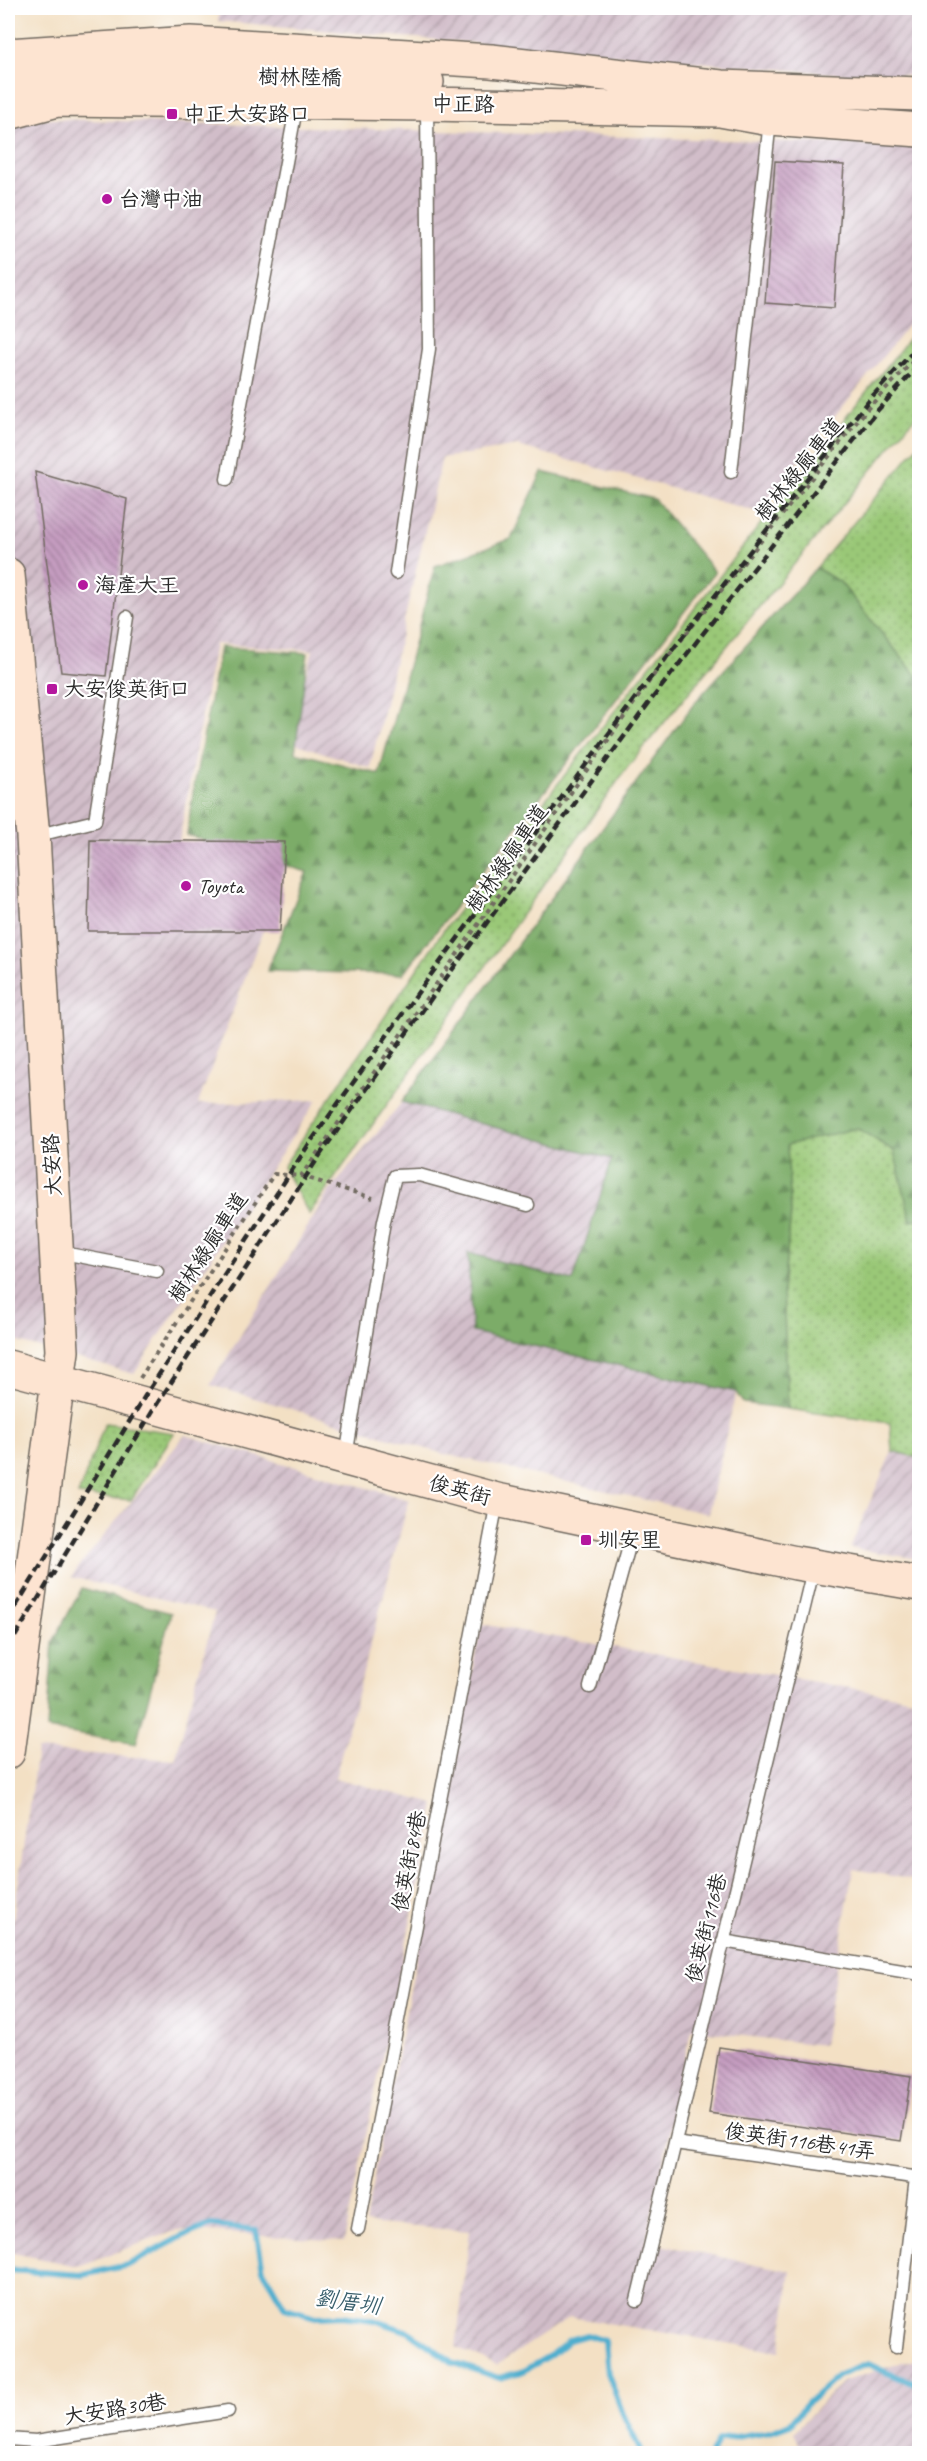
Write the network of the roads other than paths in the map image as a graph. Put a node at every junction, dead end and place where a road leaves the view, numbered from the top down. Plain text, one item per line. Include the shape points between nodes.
1 (8, 55) edge
2 (8, 86) edge
3 (294, 89) junction
4 (920, 94) edge
5 (721, 99) junction
6 (427, 104) junction
7 (8, 113) edge
8 (770, 119) junction
9 (920, 130) edge
10 (731, 472) dead end
11 (227, 479) dead end
12 (396, 573) dead end
13 (8, 575) edge
14 (127, 617) dead end
15 (33, 836) junction
16 (528, 1205) dead end
17 (58, 1252) junction
18 (157, 1271) dead end
19 (8, 1367) edge
20 (58, 1380) junction
21 (346, 1458) junction
22 (498, 1500) junction
23 (632, 1530) junction
24 (814, 1566) junction
25 (920, 1584) edge
26 (16, 1641) edge
27 (590, 1687) dead end
28 (8, 1752) edge
29 (723, 1941) junction
30 (920, 1974) edge
31 (675, 2143) junction
32 (918, 2178) edge
33 (358, 2229) dead end
34 (637, 2300) dead end
35 (896, 2347) dead end
36 (228, 2410) dead end
37 (8, 2439) edge

1 - 5 main road, 中正路 via 191,43 491,61
2 - 3 main road, 樹林陸橋 via 53,75
3 - 5 main road, 樹林陸橋 via 592,92
3 - 6 main road, 中正路
3 - 7 main road, 中正路 via 57,100
3 - 11 lane
4 - 5 main road, 中正路
5 - 6 main road, 中正路
5 - 8 main road, 中正路
6 - 12 lane via 429,349
8 - 9 main road, 中正路
8 - 10 lane
13 - 15 main road, 大安路
14 - 15 lane via 95,821
15 - 17 main road, 大安路
16 - 21 lane via 419,1175 395,1176
17 - 18 lane
17 - 20 main road, 大安路 via 62,1351
19 - 20 main road, 俊英街
20 - 21 main road, 俊英街
20 - 26 main road, 大安路
21 - 22 main road, 俊英街
22 - 23 main road, 俊英街
22 - 33 lane, 俊英街84巷
23 - 24 main road, 俊英街
23 - 27 lane
24 - 25 main road, 俊英街
24 - 29 lane, 俊英街116巷
26 - 28 main road, 大安路
29 - 30 lane
29 - 31 lane, 俊英街116巷
31 - 32 lane, 俊英街116巷41弄
31 - 34 lane, 俊英街116巷
32 - 35 lane
36 - 37 lane, 大安路30巷 via 36,2441

